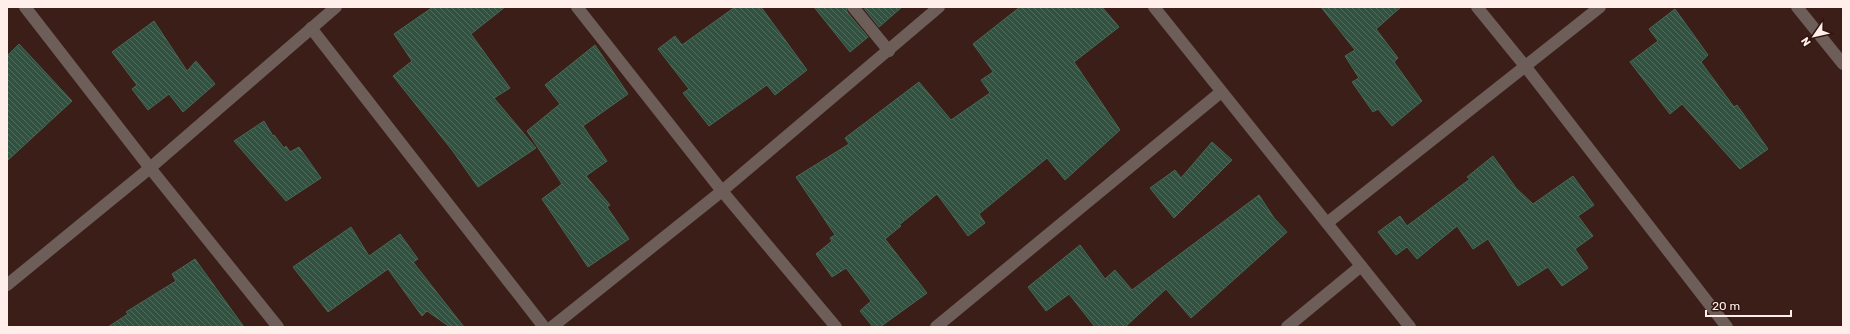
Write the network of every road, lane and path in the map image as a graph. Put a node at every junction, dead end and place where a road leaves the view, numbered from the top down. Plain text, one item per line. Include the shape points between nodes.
1 (25, 7) edge
2 (336, 7) edge
3 (577, 7) edge
4 (853, 7) edge
5 (939, 7) edge
6 (1154, 7) edge
7 (1477, 7) edge
8 (1600, 7) edge
9 (1797, 7) edge
10 (311, 28) junction
11 (889, 51) junction
12 (1843, 64) edge
13 (1525, 66) junction
14 (1221, 92) junction
15 (150, 168) junction
16 (722, 191) junction
17 (1327, 223) junction
18 (1361, 266) junction
19 (7, 285) edge
20 (278, 327) edge
21 (544, 327) edge
22 (552, 327) edge
23 (836, 327) edge
24 (936, 327) edge
25 (1287, 327) edge
26 (1410, 327) edge
27 (1727, 327) edge

1 - 15 street
2 - 10 street
3 - 16 street
4 - 11 street
5 - 11 street
6 - 14 street
7 - 13 street
8 - 13 street
9 - 12 street
10 - 15 street
10 - 21 street
11 - 16 street
13 - 17 street
13 - 27 street
14 - 17 street
14 - 24 street
15 - 19 street
15 - 20 street
16 - 22 street
16 - 23 street
17 - 18 street
18 - 25 street
18 - 26 street

